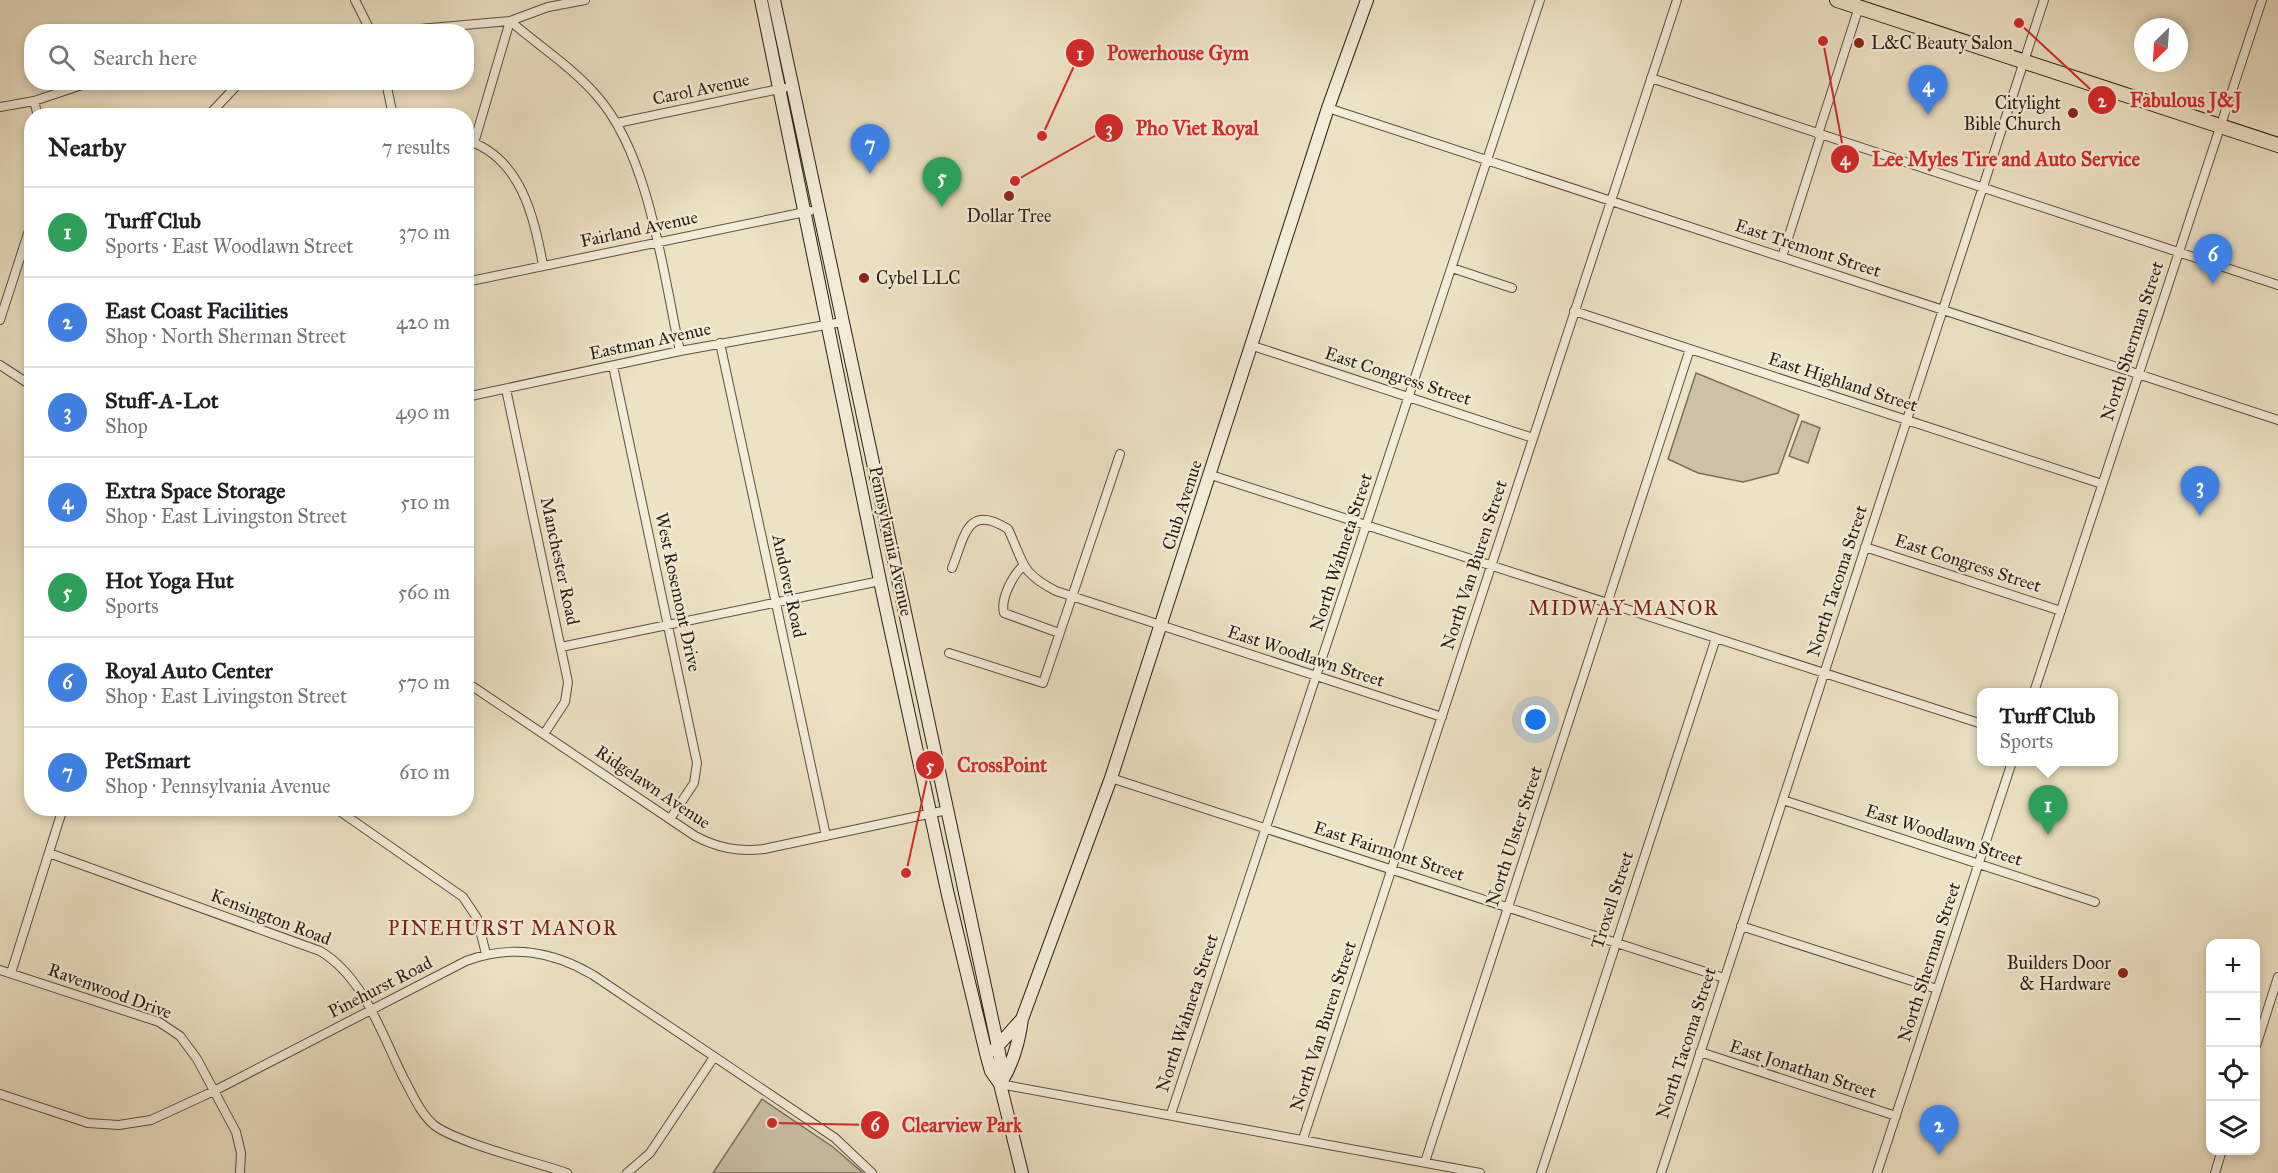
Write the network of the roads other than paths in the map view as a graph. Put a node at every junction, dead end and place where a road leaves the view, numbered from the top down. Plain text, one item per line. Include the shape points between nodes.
1 (354, 0) edge
2 (585, 0) edge
3 (761, 0) edge
4 (774, 0) edge
5 (1367, 0) edge
6 (1540, 0) edge
7 (1677, 0) edge
8 (1837, 0) edge
9 (2044, 0) edge
10 (2262, 0) edge
11 (1863, 5) edge
12 (510, 21) junction
13 (367, 24) edge
14 (474, 24) edge
15 (2023, 62) junction
16 (1651, 78) junction
17 (786, 88) junction
18 (67, 90) edge
19 (232, 90) edge
20 (388, 90) edge
21 (34, 101) junction
22 (0, 107) edge
23 (36, 108) edge
24 (216, 108) edge
25 (391, 108) edge
26 (1328, 108) junction
27 (617, 123) junction
28 (2220, 126) junction
29 (474, 130) edge
30 (1820, 135) junction
31 (474, 145) edge
32 (2278, 145) edge
33 (1486, 160) junction
34 (1982, 188) junction
35 (1610, 200) junction
36 (819, 210) junction
37 (804, 212) junction
38 (656, 241) junction
39 (24, 247) edge
40 (2179, 252) junction
41 (22, 253) joint
42 (1782, 257) junction
43 (543, 265) junction
44 (1452, 268) junction
45 (474, 280) edge
46 (2278, 285) edge
47 (1512, 288) dead end
48 (1943, 310) junction
49 (1574, 311) junction
50 (0, 320) edge
51 (842, 322) junction
52 (827, 325) junction
53 (720, 343) junction
54 (1253, 346) junction
55 (1690, 349) junction
56 (680, 351) junction
57 (0, 365) edge
58 (613, 366) junction
59 (2139, 373) junction
60 (24, 381) edge
61 (506, 389) junction
62 (474, 395) edge
63 (1410, 397) junction
64 (1907, 420) junction
65 (2278, 420) edge
66 (1533, 438) junction
67 (1120, 454) dead end
68 (1211, 475) junction
69 (2102, 484) junction
70 (1368, 524) junction
71 (1865, 547) junction
72 (1492, 564) junction
73 (1023, 566) junction
74 (952, 568) dead end
75 (880, 581) junction
76 (1072, 596) junction
77 (775, 601) junction
78 (1608, 602) junction
79 (2061, 611) junction
80 (668, 624) junction
81 (1160, 625) junction
82 (1059, 633) junction
83 (1716, 638) junction
84 (561, 647) junction
85 (949, 653) dead end
86 (1825, 672) junction
87 (1317, 677) junction
88 (474, 687) edge
89 (2036, 688) edge
90 (1442, 717) junction
91 (1977, 721) edge
92 (544, 734) junction
93 (2011, 766) edge
94 (1112, 778) junction
95 (1783, 800) junction
96 (947, 810) junction
97 (931, 814) junction
98 (61, 816) edge
99 (347, 816) edge
100 (670, 819) junction
101 (1267, 829) junction
102 (825, 836) junction
103 (49, 853) junction
104 (1979, 864) junction
105 (1392, 869) junction
106 (2096, 902) dead end
107 (1508, 907) junction
108 (1741, 926) junction
109 (1616, 943) junction
110 (486, 954) junction
111 (0, 970) edge
112 (11, 973) junction
113 (2278, 977) edge
114 (1724, 978) junction
115 (1937, 989) junction
116 (370, 1011) junction
117 (1022, 1019) junction
118 (2260, 1033) edge
119 (998, 1047) junction
120 (1700, 1052) junction
121 (714, 1057) junction
122 (987, 1057) junction
123 (1000, 1084) junction
124 (214, 1091) junction
125 (0, 1094) edge
126 (1171, 1114) junction
127 (1896, 1116) junction
128 (1303, 1139) junction
129 (2220, 1155) edge
130 (1425, 1162) junction
131 (240, 1173) edge
132 (567, 1173) edge
133 (627, 1173) edge
134 (872, 1173) edge
135 (1022, 1173) edge
136 (1480, 1173) edge
137 (1540, 1173) edge
138 (1661, 1173) edge
139 (1877, 1173) edge
140 (2215, 1173) edge

1 - 13 street
2 - 12 street via 548,7
3 - 17 street, Pennsylvania Avenue
4 - 17 street, Pennsylvania Avenue
5 - 26 street, Club Avenue
6 - 33 street, North Wahneta Street
7 - 16 street, North Van Buren Street
8 - 11 main road
9 - 15 street, North Tacoma Street
10 - 28 street, North Sherman Street
11 - 15 main road
11 - 30 street
12 - 14 street
12 - 27 street via 587,84
12 - 29 street
15 - 28 main road
15 - 34 street, North Tacoma Street
16 - 30 street
16 - 35 street, North Van Buren Street
17 - 27 street, Carol Avenue
17 - 36 street, Pennsylvania Avenue
17 - 37 street, Pennsylvania Avenue
18 - 21 street
19 - 24 street
20 - 25 street
21 - 22 street
21 - 23 street
26 - 33 street, East Tremont Street
26 - 54 street, Club Avenue
27 - 38 street via 638,170
28 - 32 main road
28 - 40 street, North Sherman Street
30 - 34 street
30 - 42 street
31 - 43 street via 501,163 522,189 533,216
33 - 35 street, East Tremont Street
33 - 44 street, North Wahneta Street
34 - 40 street
34 - 48 street, North Tacoma Street
35 - 42 street, East Tremont Street
35 - 49 street, North Van Buren Street
36 - 37 street, Fairland Avenue
36 - 51 street, Pennsylvania Avenue
37 - 38 street, Fairland Avenue
37 - 52 street, Pennsylvania Avenue
38 - 43 street, Fairland Avenue
38 - 56 street
39 - 41 street
40 - 46 street
40 - 59 street, North Sherman Street
41 - 50 street
42 - 48 street, East Tremont Street
43 - 45 street, Fairland Avenue
44 - 47 street
44 - 63 street, North Wahneta Street
48 - 59 street, East Tremont Street
48 - 64 street, North Tacoma Street
49 - 55 street, East Highland Street
49 - 66 street, North Van Buren Street
51 - 52 street, Eastman Avenue
51 - 96 street, Pennsylvania Avenue
52 - 53 street, Eastman Avenue
52 - 75 street, Pennsylvania Avenue
53 - 56 street, Eastman Avenue
53 - 77 street, Andover Road
54 - 63 street, East Congress Street
54 - 68 street, Club Avenue
55 - 64 street, East Highland Street
55 - 78 street, North Ulster Street
56 - 58 street, Eastman Avenue
57 - 60 street
58 - 61 street, Eastman Avenue
58 - 80 street, West Rosemont Drive
59 - 65 street, East Tremont Street
59 - 69 street, North Sherman Street
61 - 62 street, Eastman Avenue
61 - 84 street, Manchester Road
63 - 66 street, East Congress Street
63 - 70 street, North Wahneta Street
64 - 69 street, East Highland Street
64 - 71 street, North Tacoma Street
66 - 72 street, North Van Buren Street
67 - 76 street
68 - 70 street
68 - 81 street, Club Avenue
69 - 79 street, North Sherman Street
70 - 72 street
70 - 87 street, North Wahneta Street
71 - 79 street, East Congress Street
71 - 86 street, North Tacoma Street
72 - 78 street
72 - 90 street, North Van Buren Street
73 - 74 street via 1008,529 991,520 978,519 969,524
73 - 76 street, East Woodlawn Street via 1045,585
73 - 82 street via 1014,574 1004,613
75 - 77 street
75 - 97 street, Pennsylvania Avenue
76 - 81 street, East Woodlawn Street
76 - 82 street
77 - 80 street
77 - 102 street, Andover Road
78 - 83 street
78 - 107 street, North Ulster Street
79 - 89 street, North Sherman Street
80 - 84 street
80 - 100 street, West Rosemont Drive via 697,763 694,783
81 - 87 street, East Woodlawn Street
81 - 94 street, Club Avenue
82 - 85 street via 1043,683
83 - 86 street
83 - 109 street, Troxell Street
84 - 92 street, Manchester Road via 568,692
86 - 91 street
86 - 95 street, North Tacoma Street
87 - 90 street, East Woodlawn Street
87 - 101 street, North Wahneta Street
88 - 92 street, Ridgelawn Avenue
90 - 105 street, North Van Buren Street
92 - 100 street, Ridgelawn Avenue
93 - 104 street, North Sherman Street
94 - 101 street, East Fairmont Street
94 - 117 street, Club Avenue
95 - 104 street, East Woodlawn Street
95 - 108 street, North Tacoma Street
96 - 97 street, Ridgelawn Avenue
96 - 119 street, Pennsylvania Avenue
97 - 102 street, Ridgelawn Avenue
97 - 122 street, Pennsylvania Avenue
98 - 103 street
99 - 110 street via 464,897 477,918
100 - 102 street, Ridgelawn Avenue via 709,844 732,850 764,849
101 - 105 street, East Fairmont Street
101 - 126 street, North Wahneta Street
103 - 112 street
103 - 116 street, Kensington Road via 320,951 343,967
104 - 106 street, East Woodlawn Street
104 - 115 street, North Sherman Street
105 - 107 street, East Fairmont Street
105 - 128 street, North Van Buren Street
107 - 109 street, East Fairmont Street
107 - 130 street, North Ulster Street
108 - 114 street, North Tacoma Street
108 - 115 street
109 - 114 street, East Fairmont Street
109 - 137 street, Troxell Street
110 - 116 street, Pinehurst Road
110 - 121 street, Pinehurst Road via 538,952 575,964
111 - 112 street, Ravenwood Drive
112 - 124 street, Ravenwood Drive via 170,1028 192,1049
113 - 118 street
114 - 120 street, North Tacoma Street
115 - 127 street, North Sherman Street
116 - 124 street, Pinehurst Road
116 - 132 street, Kensington Road via 416,1102 433,1124 452,1135
117 - 119 street, Club Avenue
117 - 123 street, Club Avenue via 1020,1039
119 - 122 street, Club Avenue
119 - 123 street, Pennsylvania Avenue
120 - 127 street, East Jonathan Street
120 - 138 street, North Tacoma Street
121 - 133 street via 650,1153
121 - 134 street, Pinehurst Road via 835,1138
122 - 123 street, Pennsylvania Avenue
123 - 126 street
123 - 135 street, Pennsylvania Avenue
124 - 125 street, Pinehurst Road via 157,1118 119,1125 88,1123
124 - 131 street, Ravenwood Drive via 236,1132
126 - 128 street
127 - 139 street, North Sherman Street
128 - 130 street
129 - 140 street
130 - 136 street

